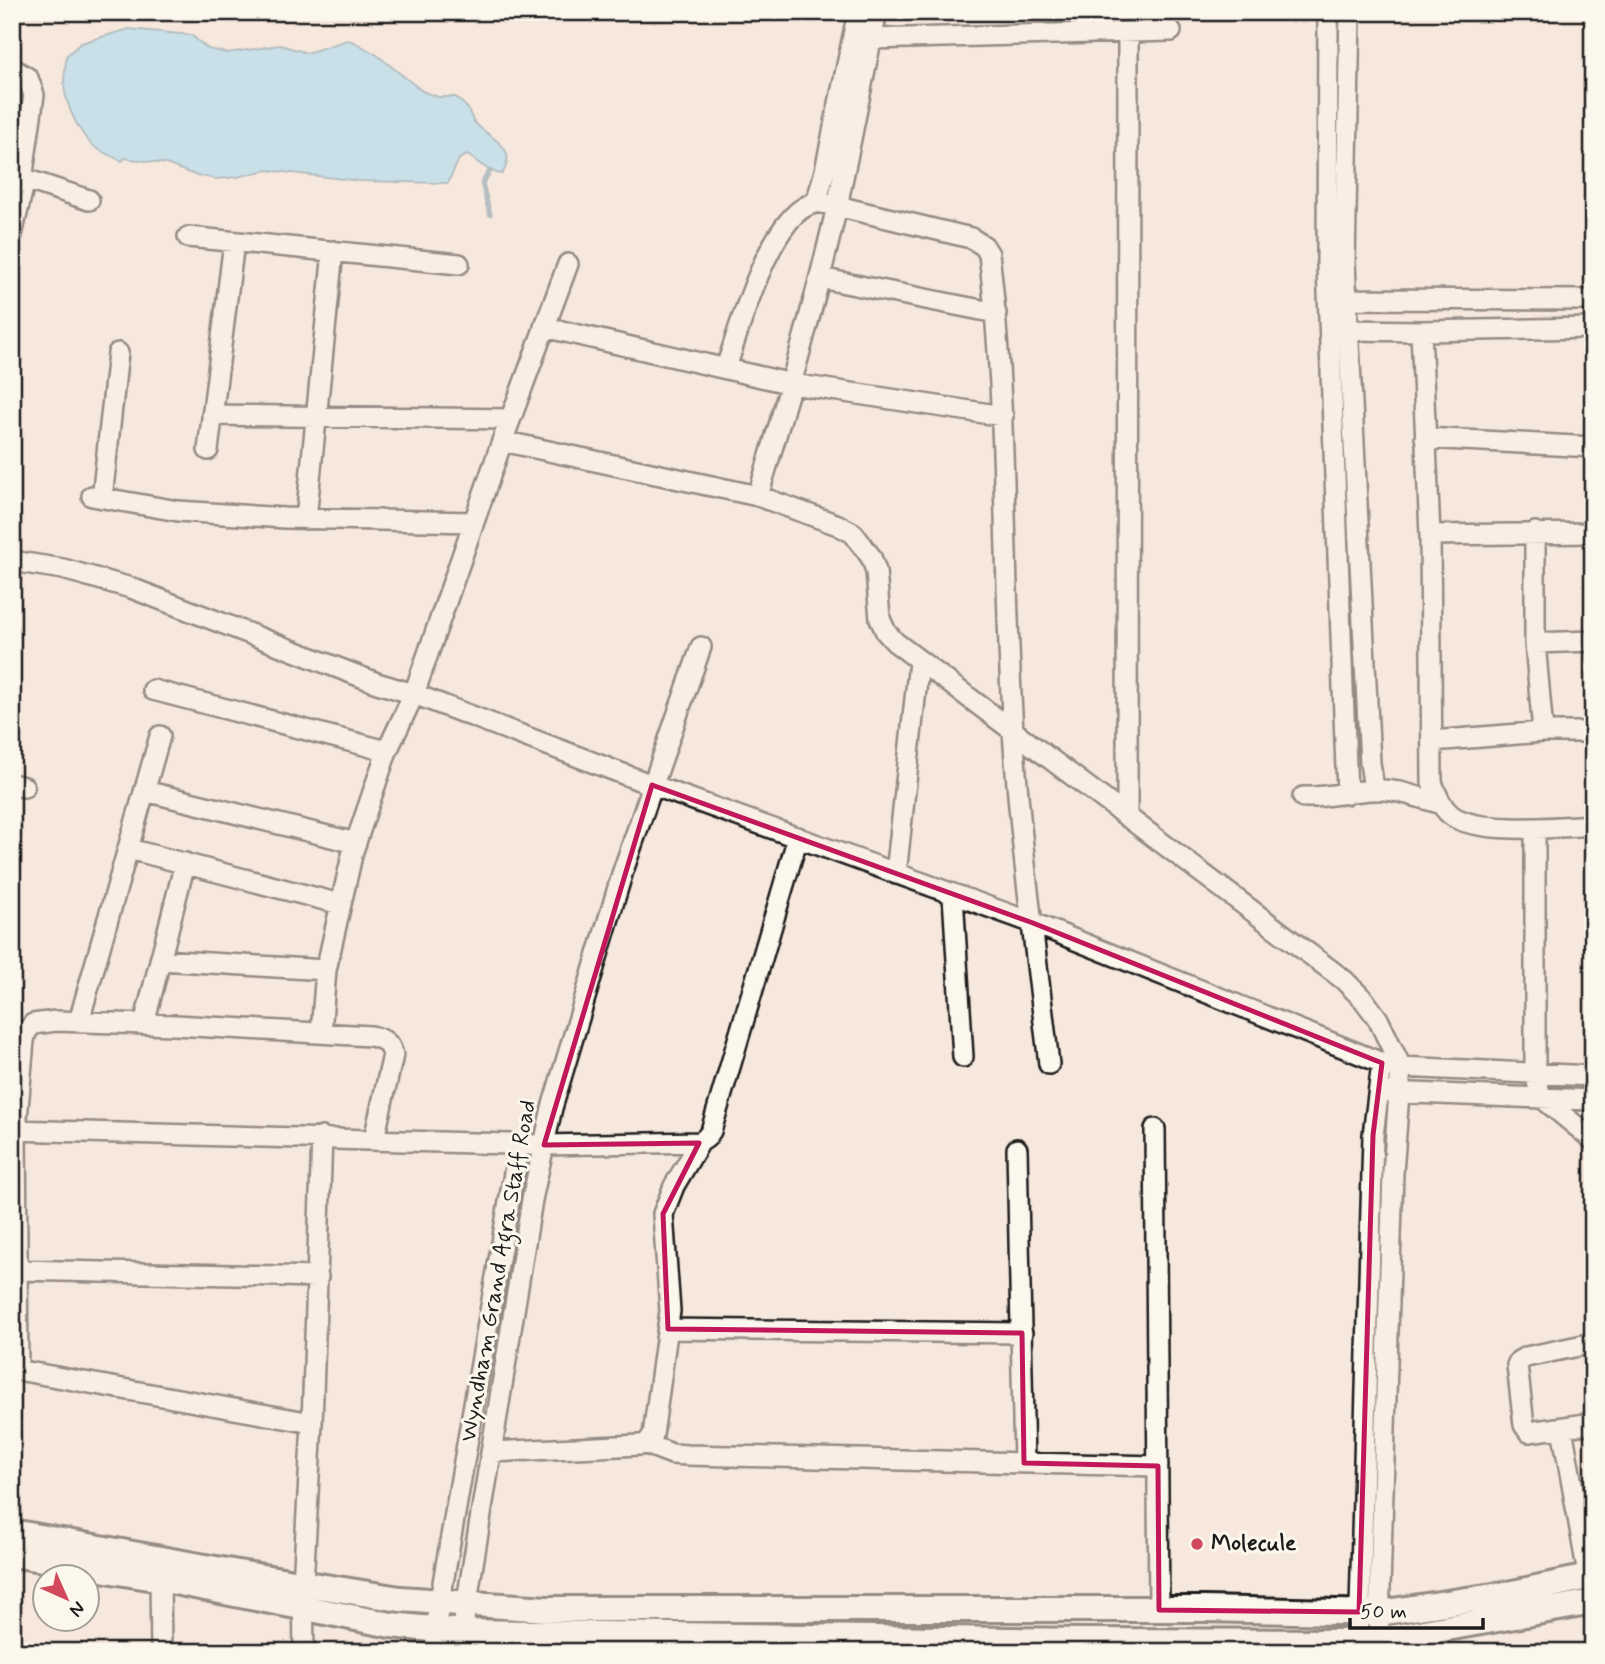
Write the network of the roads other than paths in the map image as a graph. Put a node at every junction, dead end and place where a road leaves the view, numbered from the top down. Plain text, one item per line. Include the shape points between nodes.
1 (858, 12) edge
2 (877, 12) edge
3 (1328, 12) edge
4 (1350, 12) edge
5 (1171, 31) dead end
6 (1128, 32) junction
7 (871, 39) junction
8 (12, 68) edge
9 (25, 179) junction
10 (89, 200) dead end
11 (816, 203) junction
12 (837, 206) junction
13 (12, 234) edge
14 (188, 237) dead end
15 (234, 242) junction
16 (333, 251) junction
17 (459, 264) dead end
18 (568, 264) dead end
19 (820, 278) junction
20 (1338, 299) junction
21 (1593, 300) edge
22 (996, 313) junction
23 (544, 327) junction
24 (1593, 328) edge
25 (1339, 329) junction
26 (1421, 331) junction
27 (118, 354) dead end
28 (726, 368) junction
29 (792, 384) junction
30 (212, 415) junction
31 (1003, 416) junction
32 (317, 418) junction
33 (510, 419) junction
34 (1425, 438) junction
35 (502, 441) junction
36 (1593, 447) edge
37 (208, 450) dead end
38 (758, 496) junction
39 (306, 519) junction
40 (473, 522) junction
41 (1535, 532) junction
42 (1593, 533) edge
43 (1430, 534) junction
44 (12, 561) edge
45 (1593, 641) edge
46 (1535, 643) junction
47 (701, 647) dead end
48 (919, 662) junction
49 (153, 690) dead end
50 (414, 694) junction
51 (1013, 732) junction
52 (1543, 732) junction
53 (1593, 732) edge
54 (160, 736) dead end
55 (1432, 741) junction
56 (387, 751) junction
57 (652, 785) junction
58 (1374, 789) junction
59 (145, 791) junction
60 (1347, 794) junction
61 (1303, 797) dead end
62 (1442, 804) junction
63 (1127, 817) junction
64 (1593, 825) edge
65 (1535, 828) junction
66 (798, 837) junction
67 (356, 843) junction
68 (129, 849) junction
69 (185, 863) junction
70 (896, 874) junction
71 (953, 896) junction
72 (340, 904) junction
73 (1033, 923) junction
74 (160, 960) junction
75 (327, 970) junction
76 (79, 1021) junction
77 (144, 1024) junction
78 (321, 1033) junction
79 (963, 1057) dead end
80 (1049, 1064) dead end
81 (1391, 1065) junction
82 (1535, 1074) junction
83 (1593, 1076) edge
84 (1378, 1092) junction
85 (1399, 1093) junction
86 (1541, 1097) junction
87 (1593, 1100) edge
88 (1155, 1129) dead end
89 (14, 1130) edge
90 (323, 1137) junction
91 (374, 1139) junction
92 (1593, 1140) edge
93 (699, 1142) junction
94 (519, 1144) junction
95 (544, 1145) junction
96 (1017, 1149) dead end
97 (18, 1270) junction
98 (318, 1277) junction
99 (668, 1329) junction
100 (1022, 1333) junction
101 (1593, 1342) edge
102 (15, 1370) edge
103 (312, 1423) junction
104 (1593, 1423) edge
105 (1562, 1428) junction
106 (646, 1444) junction
107 (491, 1452) junction
108 (1024, 1463) junction
109 (1158, 1466) junction
110 (12, 1532) edge
111 (12, 1554) edge
112 (1589, 1570) edge
113 (160, 1579) junction
114 (303, 1596) junction
115 (440, 1601) junction
116 (1593, 1602) edge
117 (467, 1603) junction
118 (1159, 1610) junction
119 (1083, 1611) junction
120 (1369, 1612) junction
121 (436, 1641) edge
122 (462, 1642) edge
123 (833, 1645) edge
124 (1085, 1646) edge
125 (1367, 1646) edge
126 (161, 1652) edge
127 (303, 1652) edge

1 - 11 street
2 - 7 street
3 - 20 street
4 - 20 street via 1345,263
5 - 6 street
6 - 7 street
6 - 63 street
7 - 12 street
8 - 9 street via 28,78 33,95
9 - 10 street
9 - 13 street
11 - 12 street
11 - 28 street via 800,209 776,238 755,281
12 - 19 street
12 - 22 street via 978,241 989,254
14 - 15 street
15 - 16 street
15 - 30 street
16 - 17 street
16 - 32 street
18 - 23 street
19 - 22 street
19 - 29 street
20 - 21 street
20 - 25 street
22 - 31 street
23 - 28 street
23 - 33 street
24 - 26 street
25 - 26 street
25 - 58 street
25 - 60 street
26 - 34 street
27 - 39 street via 97,497 178,511
28 - 29 street
29 - 31 street
29 - 38 street
30 - 32 street
30 - 37 street
31 - 51 street
32 - 33 street
32 - 39 street
33 - 35 street
34 - 36 street
34 - 43 street
35 - 38 street
35 - 40 street
38 - 48 street via 853,533 871,557 886,632
39 - 40 street
40 - 50 street
41 - 42 street
41 - 43 street
41 - 46 street
43 - 55 street
44 - 50 street via 131,588
45 - 46 street
46 - 52 street
47 - 57 street, Wyndham Grand Agra Staff Road
48 - 51 street
48 - 70 street
49 - 56 street
50 - 56 street
50 - 57 street
51 - 63 street
51 - 73 street
52 - 53 street
52 - 55 street
54 - 59 street
55 - 62 street via 1432,782
56 - 67 street
57 - 66 street
57 - 95 street, Wyndham Grand Agra Staff Road via 559,1082
58 - 60 street
58 - 62 street
59 - 67 street
59 - 68 street
60 - 61 street
62 - 65 street via 1474,825
63 - 81 street via 1344,980 1378,1019
64 - 65 street
65 - 82 street
66 - 70 street
66 - 93 street via 711,1131
67 - 72 street
68 - 69 street
68 - 76 street
69 - 72 street
69 - 74 street
70 - 71 street
71 - 73 street
71 - 79 street
72 - 75 street
73 - 80 street
73 - 81 street
74 - 75 street
74 - 77 street
75 - 78 street
76 - 77 street
76 - 89 street via 33,1024 26,1032
77 - 78 street
78 - 91 street via 371,1035 391,1047
81 - 82 street
81 - 84 street
81 - 85 street
82 - 83 street
82 - 86 street
84 - 85 street
84 - 120 street via 1373,1135
85 - 86 street
85 - 120 street
86 - 87 street
86 - 92 street
88 - 109 street
89 - 90 street
89 - 97 street
90 - 91 street
90 - 98 street
91 - 94 street
93 - 95 street
93 - 99 street via 663,1214 670,1290
94 - 95 street
94 - 115 street
95 - 107 street, Wyndham Grand Agra Staff Road
96 - 100 street
97 - 98 street
97 - 102 street
98 - 103 street
99 - 100 street
99 - 106 street via 653,1435
100 - 108 street
101 - 105 street via 1526,1357 1517,1365 1525,1429
102 - 103 street
103 - 114 street
104 - 105 street
105 - 112 street
106 - 107 street
106 - 108 street via 687,1455
107 - 117 street, Wyndham Grand Agra Staff Road
108 - 109 street
109 - 118 street
110 - 114 street
111 - 113 street
112 - 120 street via 1513,1592
113 - 114 street
113 - 126 street
114 - 115 street
114 - 121 street
114 - 127 street
115 - 117 street
115 - 121 street
116 - 125 street
117 - 119 street via 561,1609
117 - 122 street, Wyndham Grand Agra Staff Road
118 - 119 street
118 - 120 street
119 - 124 street
120 - 125 street
121 - 122 street
122 - 123 street
123 - 124 street
124 - 125 street

